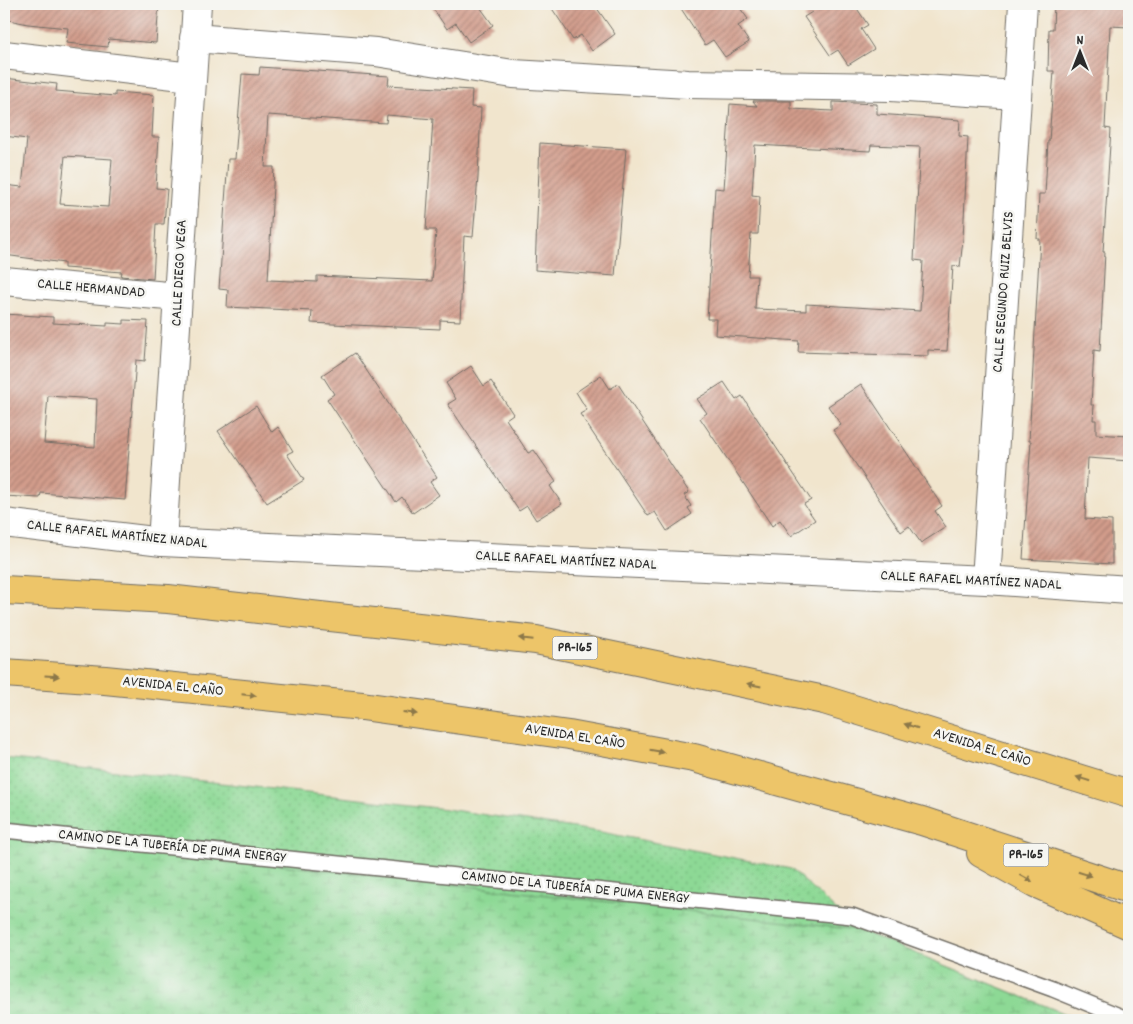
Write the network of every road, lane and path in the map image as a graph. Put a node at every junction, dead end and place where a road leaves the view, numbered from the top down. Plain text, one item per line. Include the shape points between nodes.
1 (197, 4) edge
2 (1023, 4) edge
3 (194, 38) junction
4 (4, 55) edge
5 (191, 77) junction
6 (1017, 95) junction
7 (4, 281) edge
8 (178, 297) junction
9 (4, 523) edge
10 (162, 542) junction
11 (986, 580) junction
12 (4, 590) edge
13 (1129, 590) edge
14 (4, 673) edge
15 (1129, 794) edge
16 (922, 821) junction
17 (4, 830) edge
18 (1129, 889) edge
19 (1129, 925) edge
20 (1129, 1020) edge

1 - 3 street, CALLE DIEGO VEGA
2 - 6 street, CALLE SEGUNDO RUIZ BELVIS
3 - 5 street, CALLE DIEGO VEGA
3 - 6 street via 376,52 513,74 688,84 891,87
4 - 5 street
5 - 8 street, CALLE DIEGO VEGA
6 - 11 street, CALLE SEGUNDO RUIZ BELVIS
7 - 8 street, CALLE HERMANDAD
8 - 10 street, CALLE DIEGO VEGA
9 - 10 street, CALLE RAFAEL MARTÍNEZ NADAL
10 - 11 street, CALLE RAFAEL MARTÍNEZ NADAL
11 - 13 street, CALLE RAFAEL MARTÍNEZ NADAL
15 -> 12 highway, AVENIDA EL CAÑO / PR-165 via 824,700 536,640 168,599
14 -> 16 highway, AVENIDA EL CAÑO / PR-165 via 362,706 569,735 694,758
16 -> 18 highway, AVENIDA EL CAÑO / PR-165
16 -> 19 highway via 1035,883
17 - 20 lane, CAMINO DE LA TUBERÍA DE PUMA ENERGY via 852,916

